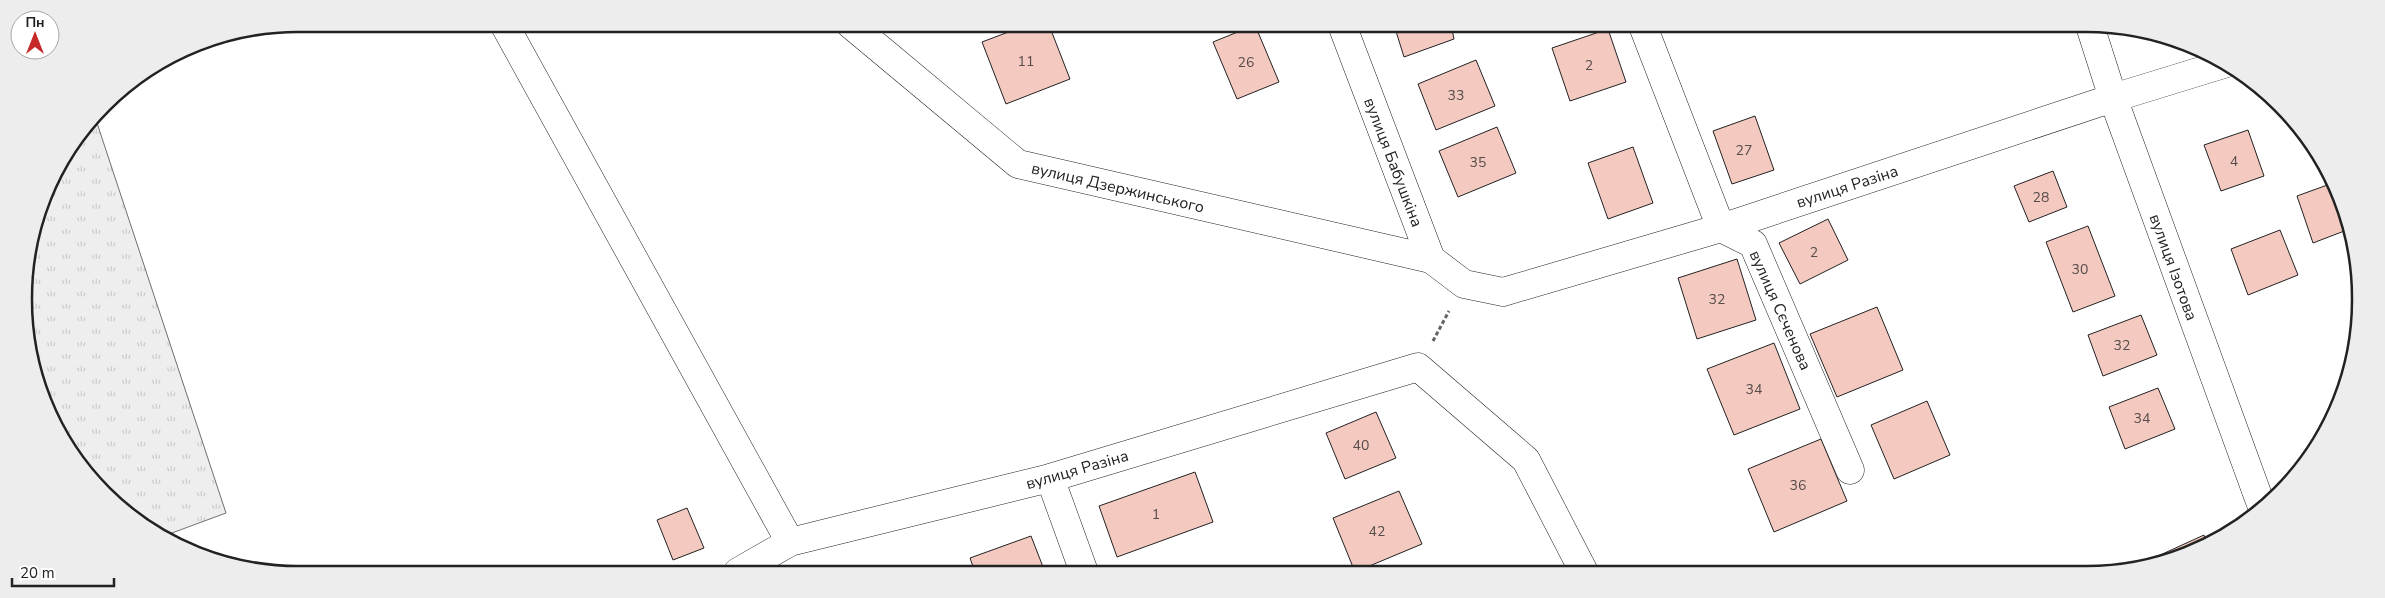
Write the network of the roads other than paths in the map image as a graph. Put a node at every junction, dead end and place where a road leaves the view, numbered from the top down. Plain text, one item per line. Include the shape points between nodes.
1 (508, 32) edge
2 (860, 32) edge
3 (1345, 32) edge
4 (1645, 32) edge
5 (2092, 32) edge
6 (2217, 67) edge
7 (2113, 98) junction
8 (1721, 228) junction
9 (1431, 259) junction
10 (1850, 470) dead end
11 (1050, 478) junction
12 (2260, 501) edge
13 (790, 542) junction
14 (748, 566) edge
15 (1082, 566) edge
16 (1581, 566) edge

1 - 13 street
2 - 9 street, вулиця Дзержинського via 1018,164
3 - 9 street, вулиця Бабушкіна
4 - 8 street
5 - 7 street, вулиця Ізотова
6 - 7 street, вулиця Разіна
7 - 8 street, вулиця Разіна
7 - 12 street, вулиця Ізотова
8 - 9 street, вулиця Разіна via 1503,292 1464,284
8 - 10 street, вулиця Сєченова via 1753,244
11 - 13 street, вулиця Разіна
11 - 15 street
11 - 16 street, вулиця Разіна via 1418,367 1526,460
13 - 14 street, вулиця Разіна

